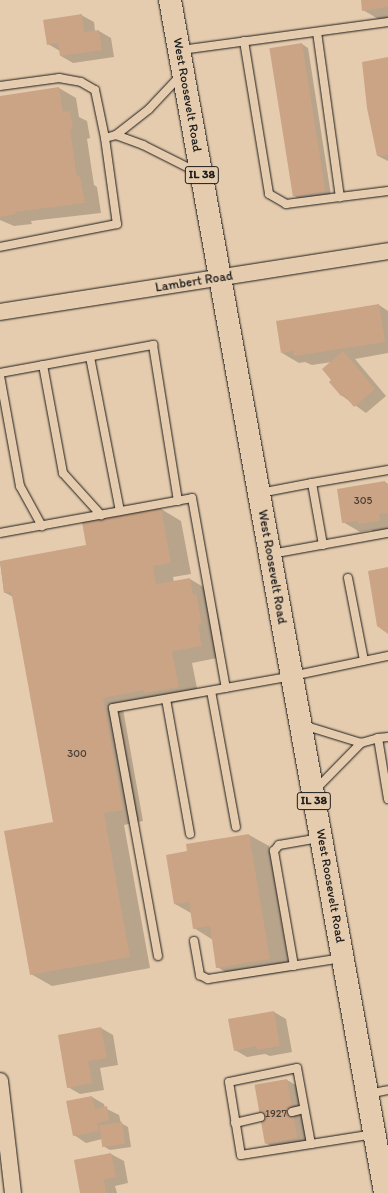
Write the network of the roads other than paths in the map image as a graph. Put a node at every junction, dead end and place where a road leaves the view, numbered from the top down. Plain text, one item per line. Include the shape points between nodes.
1 (170, 0) edge
2 (388, 22) edge
3 (317, 32) junction
4 (244, 42) junction
5 (179, 50) junction
6 (183, 72) junction
7 (0, 86) edge
8 (116, 135) junction
9 (105, 138) junction
10 (201, 174) junction
11 (388, 191) edge
12 (340, 197) junction
13 (0, 247) edge
14 (388, 252) edge
15 (220, 278) junction
16 (0, 312) edge
17 (90, 357) junction
18 (43, 365) junction
19 (0, 374) edge
20 (388, 470) edge
21 (312, 483) junction
22 (259, 493) junction
23 (178, 501) junction
24 (120, 511) junction
25 (101, 515) junction
26 (42, 526) junction
27 (0, 533) edge
28 (388, 534) edge
29 (323, 545) junction
30 (270, 554) junction
31 (348, 578) dead end
32 (388, 656) edge
33 (364, 660) junction
34 (292, 676) junction
35 (226, 688) junction
36 (211, 691) junction
37 (166, 699) junction
38 (301, 725) junction
39 (388, 737) edge
40 (378, 738) junction
41 (361, 743) junction
42 (313, 792) junction
43 (388, 799) edge
44 (236, 827) dead end
45 (190, 834) dead end
46 (321, 837) junction
47 (194, 941) dead end
48 (158, 956) dead end
49 (343, 958) junction
50 (294, 966) junction
51 (0, 1081) edge
52 (378, 1092) edge
53 (304, 1110) junction
54 (292, 1112) dead end
55 (260, 1117) dead end
56 (235, 1122) junction
57 (374, 1134) junction
58 (310, 1144) junction
59 (13, 1193) edge
60 (385, 1193) edge

1 - 5 main road, West Roosevelt Road / IL 38
2 - 3 lane
3 - 4 lane
3 - 12 lane
4 - 5 lane
4 - 12 lane via 269,194 286,204
5 - 6 main road, West Roosevelt Road / IL 38
6 - 8 lane via 149,110
6 - 10 main road, West Roosevelt Road / IL 38
7 - 9 lane via 59,78 81,82 95,90
8 - 9 lane
8 - 10 lane via 150,148
9 - 13 lane via 117,224
10 - 15 main road, West Roosevelt Road / IL 38
11 - 12 lane
14 - 15 street, Lambert Road
15 - 16 street, Lambert Road
15 - 22 main road, West Roosevelt Road / IL 38
17 - 18 lane
17 - 23 lane via 153,345
17 - 24 lane
18 - 19 lane
18 - 25 lane via 63,473
19 - 26 lane via 20,486
20 - 21 lane
21 - 22 lane
21 - 29 lane
22 - 30 main road, West Roosevelt Road / IL 38
23 - 24 lane
23 - 35 lane via 192,498
24 - 25 lane
25 - 26 lane
26 - 27 lane
28 - 29 lane
29 - 30 lane
30 - 34 main road, West Roosevelt Road / IL 38
31 - 33 lane
32 - 33 lane
33 - 34 lane
34 - 35 lane
34 - 38 main road, West Roosevelt Road / IL 38
35 - 36 lane
36 - 37 lane
36 - 44 lane
37 - 45 lane
37 - 48 lane via 113,708
38 - 41 lane
38 - 42 main road, West Roosevelt Road / IL 38
39 - 40 lane
40 - 41 lane
40 - 43 lane
41 - 42 lane
42 - 46 main road, West Roosevelt Road / IL 38
46 - 49 main road, West Roosevelt Road / IL 38
46 - 50 lane via 279,846 274,850
47 - 50 lane via 200,975 208,979
49 - 50 lane
49 - 52 main road, West Roosevelt Road / IL 38
51 - 59 street
52 - 57 main road, West Roosevelt Road / IL 38
53 - 54 lane
53 - 56 lane via 297,1068 229,1082
53 - 58 lane
55 - 56 lane
56 - 58 lane via 241,1155
57 - 58 lane
57 - 60 main road, IL 38

